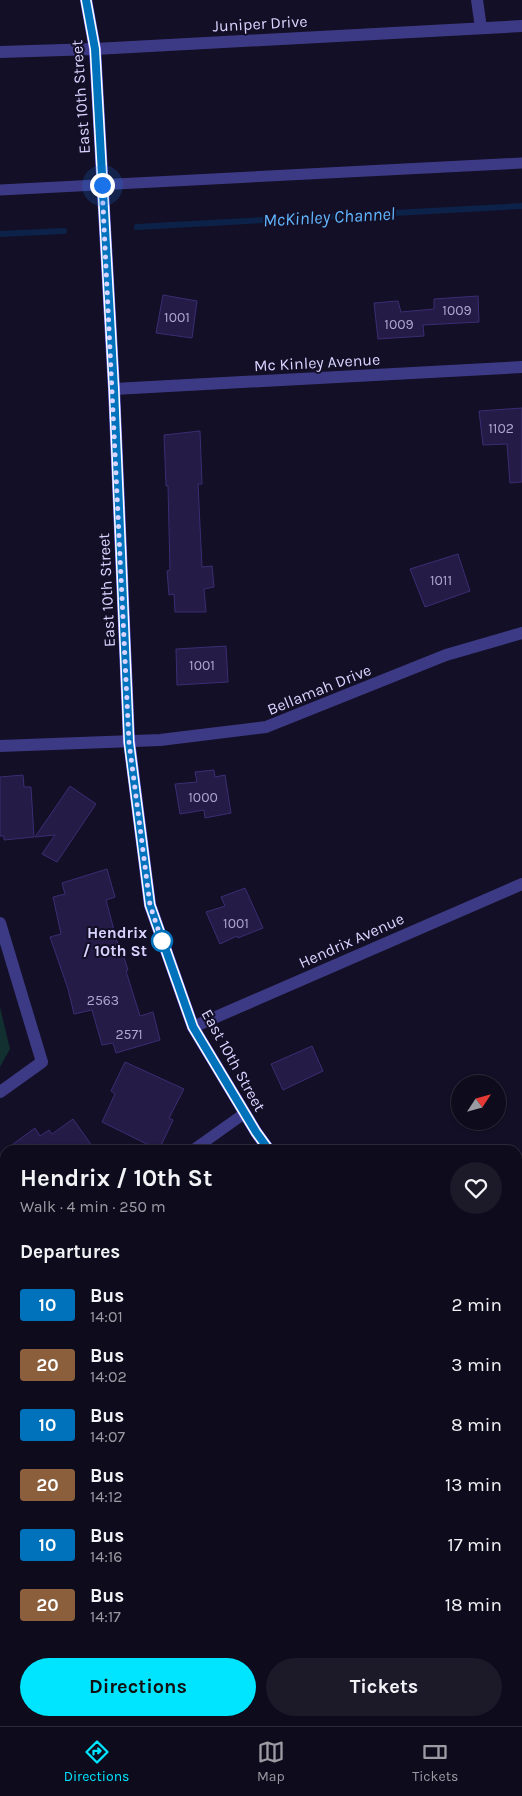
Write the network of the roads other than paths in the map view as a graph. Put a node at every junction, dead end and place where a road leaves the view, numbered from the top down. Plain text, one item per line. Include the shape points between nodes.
1 (86, 0) edge
2 (477, 0) edge
3 (522, 26) edge
4 (481, 28) junction
5 (95, 49) junction
6 (0, 52) edge
7 (522, 163) edge
8 (102, 185) junction
9 (0, 190) edge
10 (522, 367) edge
11 (114, 389) junction
12 (522, 633) edge
13 (129, 742) junction
14 (0, 746) edge
15 (522, 884) edge
16 (0, 923) edge
17 (193, 1027) junction
18 (0, 1092) edge
19 (244, 1113) junction
20 (200, 1145) edge
21 (266, 1145) edge

1 - 5 main road, East 10th Street
2 - 4 street
3 - 4 street, Juniper Drive
4 - 5 street, Juniper Drive
5 - 6 street, Juniper Drive
5 - 8 main road, East 10th Street
7 - 8 lane
8 - 9 lane
8 - 11 main road, East 10th Street
10 - 11 street, Mc Kinley Avenue
11 - 13 main road, East 10th Street
12 - 13 street, Bellamah Drive via 446,655 266,727
13 - 14 street, Bellamah Drive
13 - 17 main road, East 10th Street via 150,905
15 - 17 street, Hendrix Avenue
16 - 18 street via 42,1062
17 - 19 main road, East 10th Street
19 - 20 lane
19 - 21 main road, East 10th Street

